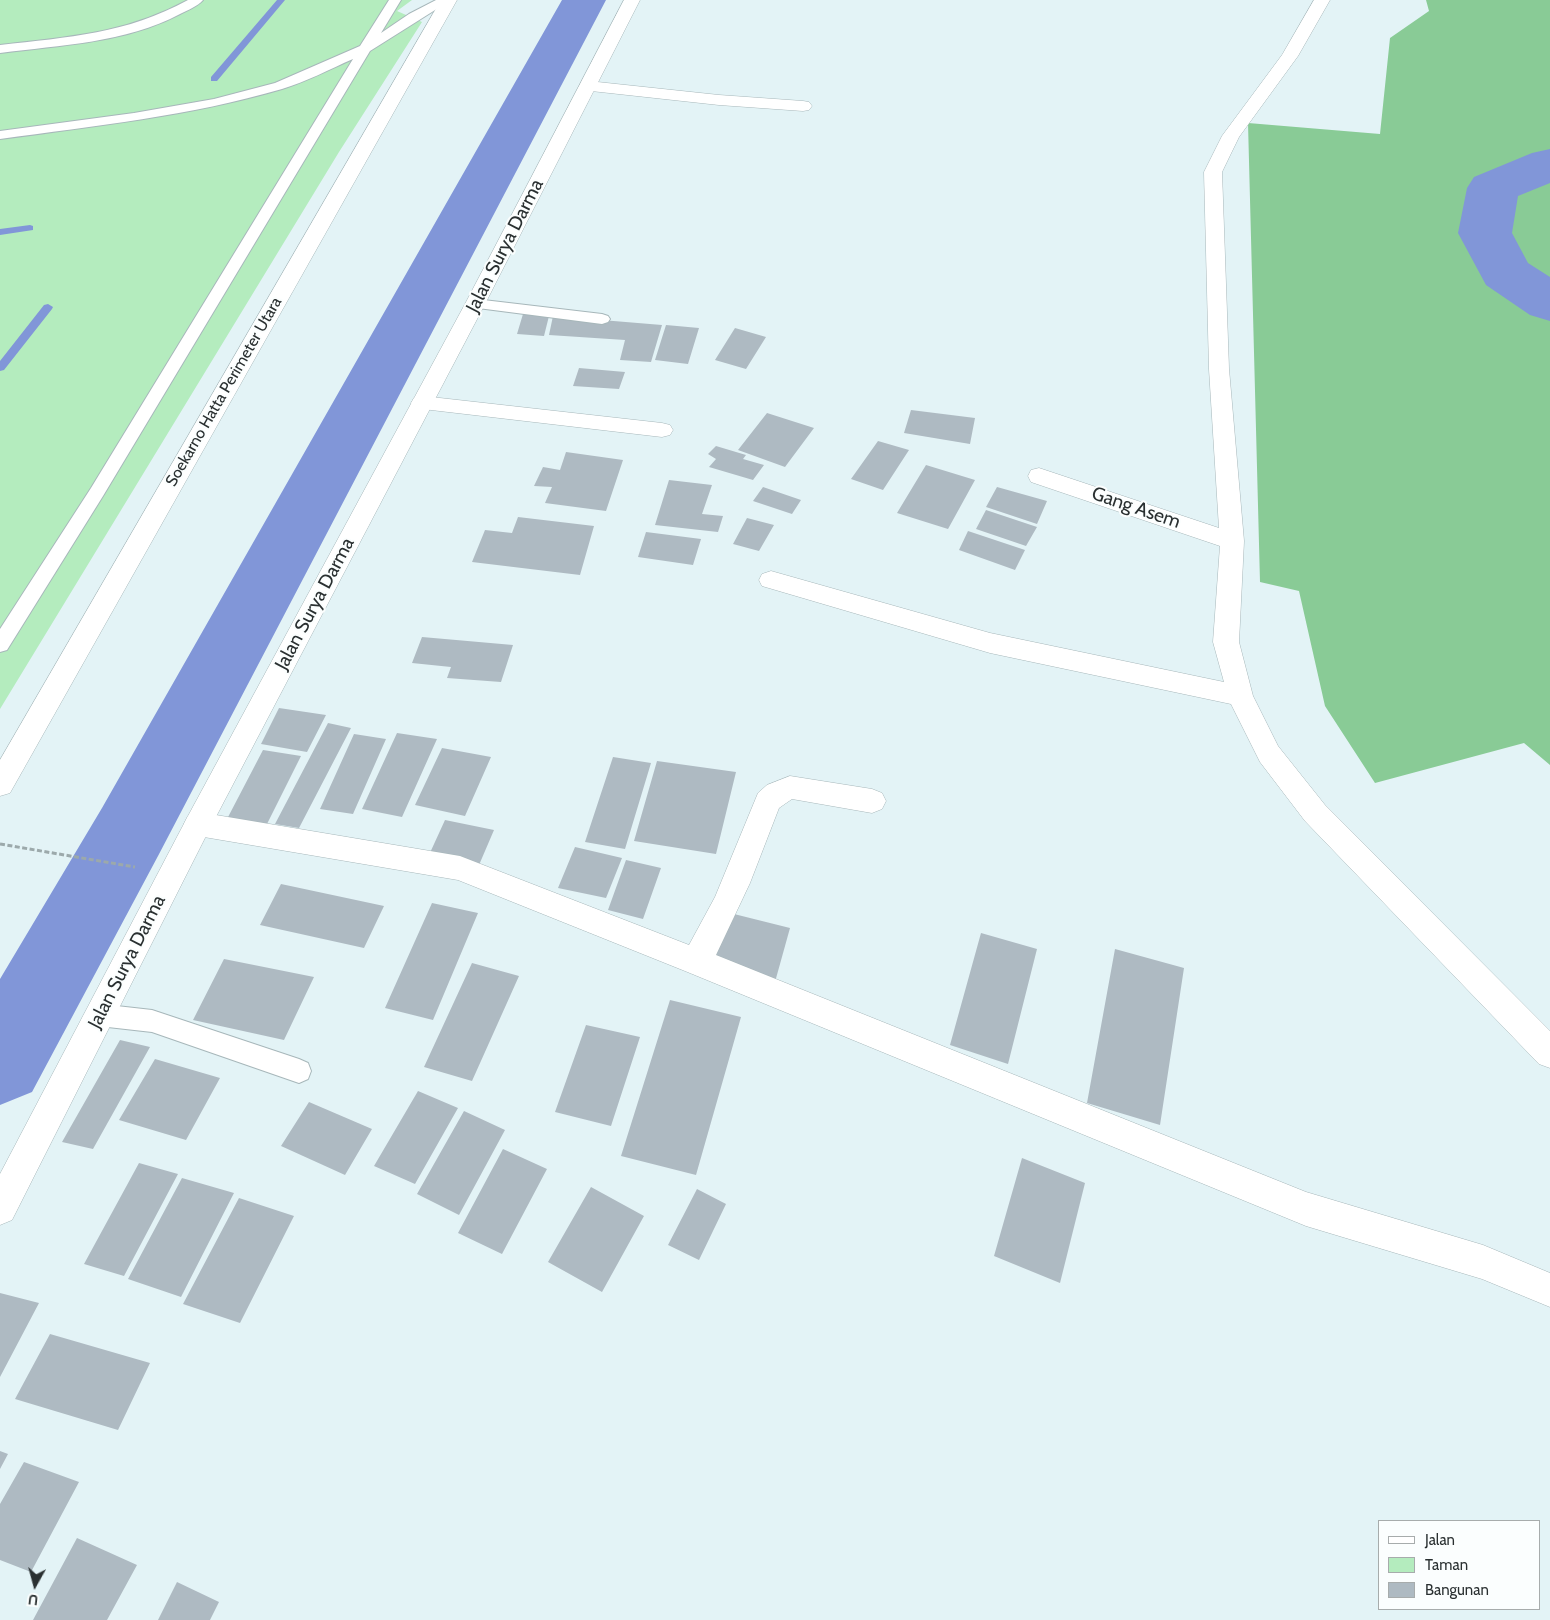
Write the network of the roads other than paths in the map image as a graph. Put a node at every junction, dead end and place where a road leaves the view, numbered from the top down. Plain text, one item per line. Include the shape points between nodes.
1 (197, 0) edge
2 (395, 0) edge
3 (447, 0) edge
4 (632, 0) edge
5 (1322, 0) edge
6 (0, 49) edge
7 (364, 49) junction
8 (588, 86) junction
9 (803, 106) dead end
10 (0, 135) edge
11 (475, 304) junction
12 (602, 319) dead end
13 (422, 403) junction
14 (662, 430) dead end
15 (1039, 476) dead end
16 (1232, 541) junction
17 (771, 580) dead end
18 (0, 645) edge
19 (1240, 696) junction
20 (0, 785) edge
21 (872, 801) dead end
22 (198, 824) junction
23 (696, 961) junction
24 (99, 1015) junction
25 (1550, 1053) edge
26 (299, 1071) dead end
27 (0, 1208) edge
28 (1550, 1290) edge

1 - 6 lane via 140,26
2 - 7 lane
3 - 7 lane via 413,17
3 - 20 street, Soekarno Hatta Perimeter Utara
4 - 8 street, Jalan Surya Darma
5 - 16 street via 1290,56 1231,136 1213,172 1219,369
7 - 10 lane via 280,86 214,103
7 - 18 lane via 102,484
8 - 9 street
8 - 11 street, Jalan Surya Darma
11 - 12 lane
11 - 13 street, Jalan Surya Darma
13 - 14 street
13 - 22 street, Jalan Surya Darma
15 - 16 street, Gang Asem
16 - 19 street via 1226,642
17 - 19 street via 990,643
19 - 25 street via 1269,754 1315,813
21 - 23 street via 790,787 776,793 768,801 739,878 712,936
22 - 23 street via 460,868
22 - 24 street, Jalan Surya Darma
23 - 28 street via 1306,1209 1482,1262
24 - 26 lane via 152,1021
24 - 27 street, Jalan Surya Darma

